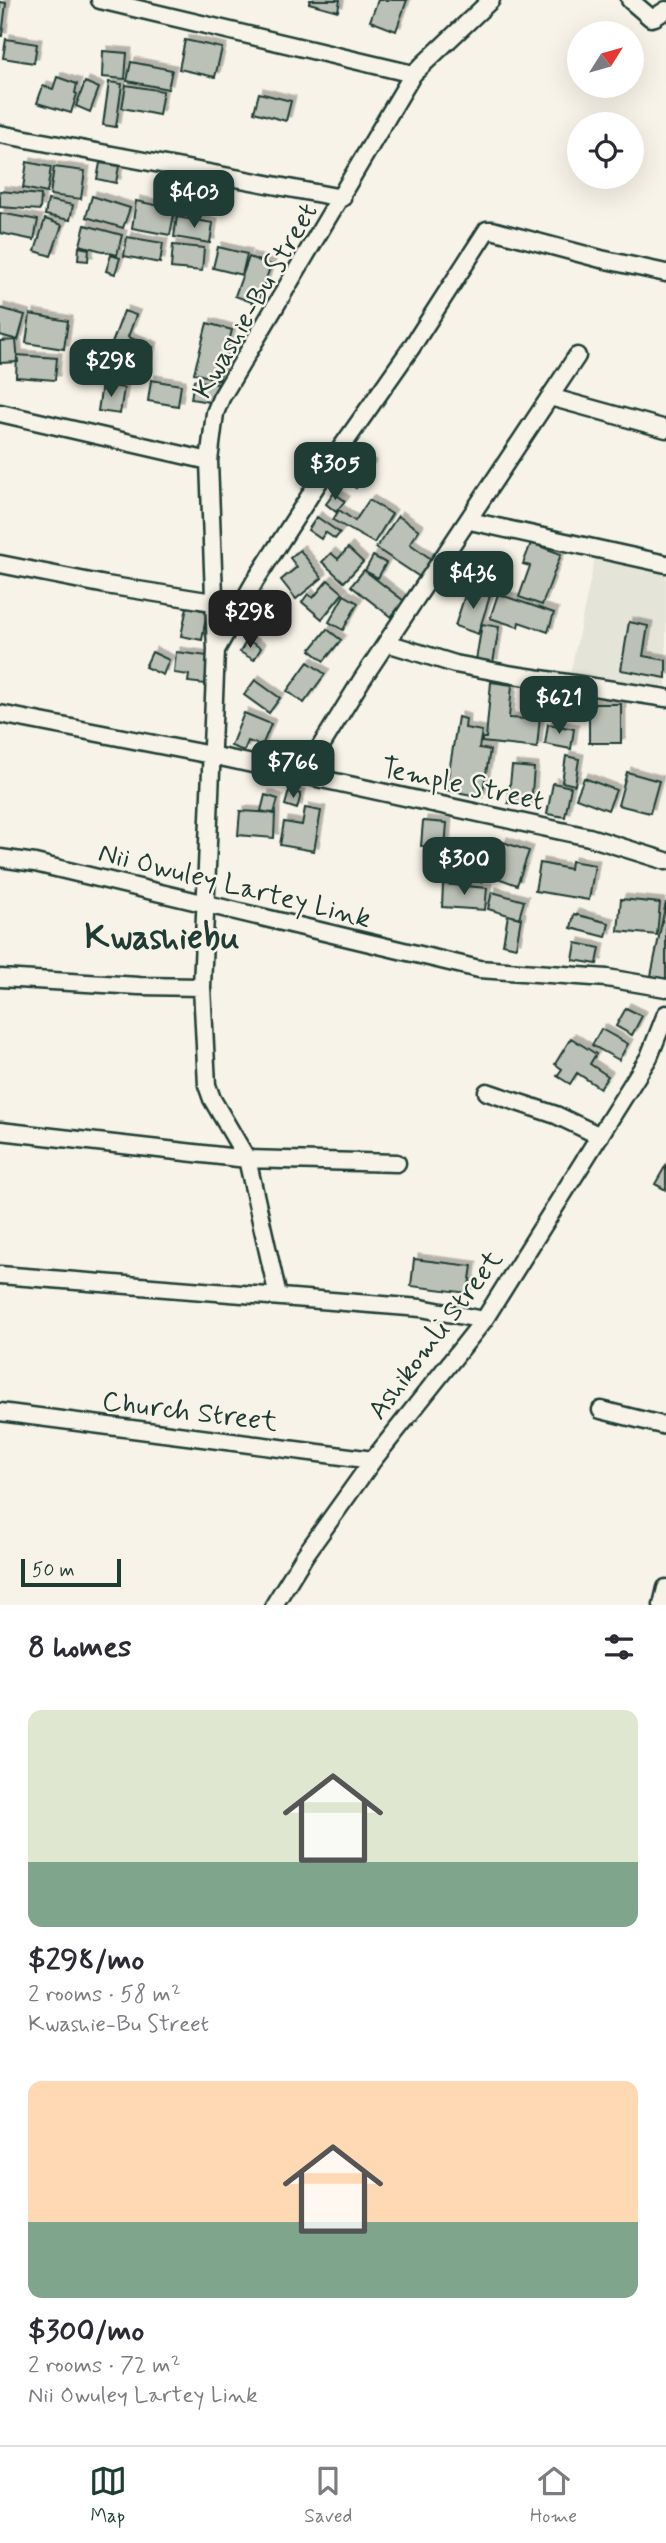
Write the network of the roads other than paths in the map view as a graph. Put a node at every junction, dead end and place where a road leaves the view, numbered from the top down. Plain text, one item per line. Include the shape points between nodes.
1 (100, 0) edge
2 (491, 0) edge
3 (630, 0) edge
4 (666, 10) edge
5 (414, 74) junction
6 (0, 135) edge
7 (342, 198) junction
8 (666, 273) edge
9 (577, 356) dead end
10 (550, 397) junction
11 (0, 412) edge
12 (666, 429) edge
13 (209, 461) junction
14 (470, 521) junction
15 (0, 564) edge
16 (666, 564) edge
17 (213, 602) junction
18 (387, 643) junction
19 (216, 650) junction
20 (666, 698) edge
21 (0, 714) edge
22 (211, 755) junction
23 (303, 775) junction
24 (0, 858) edge
25 (666, 861) edge
26 (206, 903) junction
27 (0, 978) edge
28 (202, 987) junction
29 (666, 988) edge
30 (666, 1014) edge
31 (487, 1092) dead end
32 (0, 1131) edge
33 (600, 1136) junction
34 (247, 1159) junction
35 (397, 1163) dead end
36 (0, 1275) edge
37 (278, 1296) junction
38 (484, 1321) junction
39 (601, 1410) dead end
40 (0, 1412) edge
41 (666, 1426) edge
42 (373, 1460) junction
43 (666, 1588) edge
44 (274, 1605) edge
45 (662, 1605) edge

1 - 5 street
2 - 5 street, Kwashie-Bu Street
3 - 4 street via 651,18
5 - 7 street, Kwashie-Bu Street
6 - 7 street
7 - 13 street, Kwashie-Bu Street via 221,398
8 - 19 street via 487,230 327,468
9 - 10 street
10 - 12 street
10 - 14 street
11 - 13 street
13 - 17 street, Kwashie-Bu Street
14 - 16 street
14 - 18 street
15 - 17 street
17 - 19 street, Kwashie-Bu Street
18 - 20 street via 514,676
18 - 23 street
19 - 22 street, Kwashie-Bu Street
21 - 22 street, Temple Street
22 - 23 street, Temple Street
22 - 26 street, Kwashie-Bu Street
23 - 25 street, Temple Street via 589,837
24 - 26 street, Nii Owuley Lartey Link
26 - 28 street, Kwashie-Bu Street
26 - 29 street, Nii Owuley Lartey Link via 479,969 607,978
27 - 28 street
28 - 34 street, Kwashie-Bu Street via 207,1086
30 - 33 street, Ashikomli Street via 649,1057
31 - 33 street via 556,1115
32 - 34 street
33 - 38 street, Ashikomli Street
34 - 35 street
34 - 37 street, Kwashie-Bu Street
36 - 37 street
37 - 38 street via 421,1308
38 - 42 street, Ashikomli Street
39 - 41 street
40 - 42 street, Church Street
42 - 44 street, Ashikomli Street
43 - 45 street

